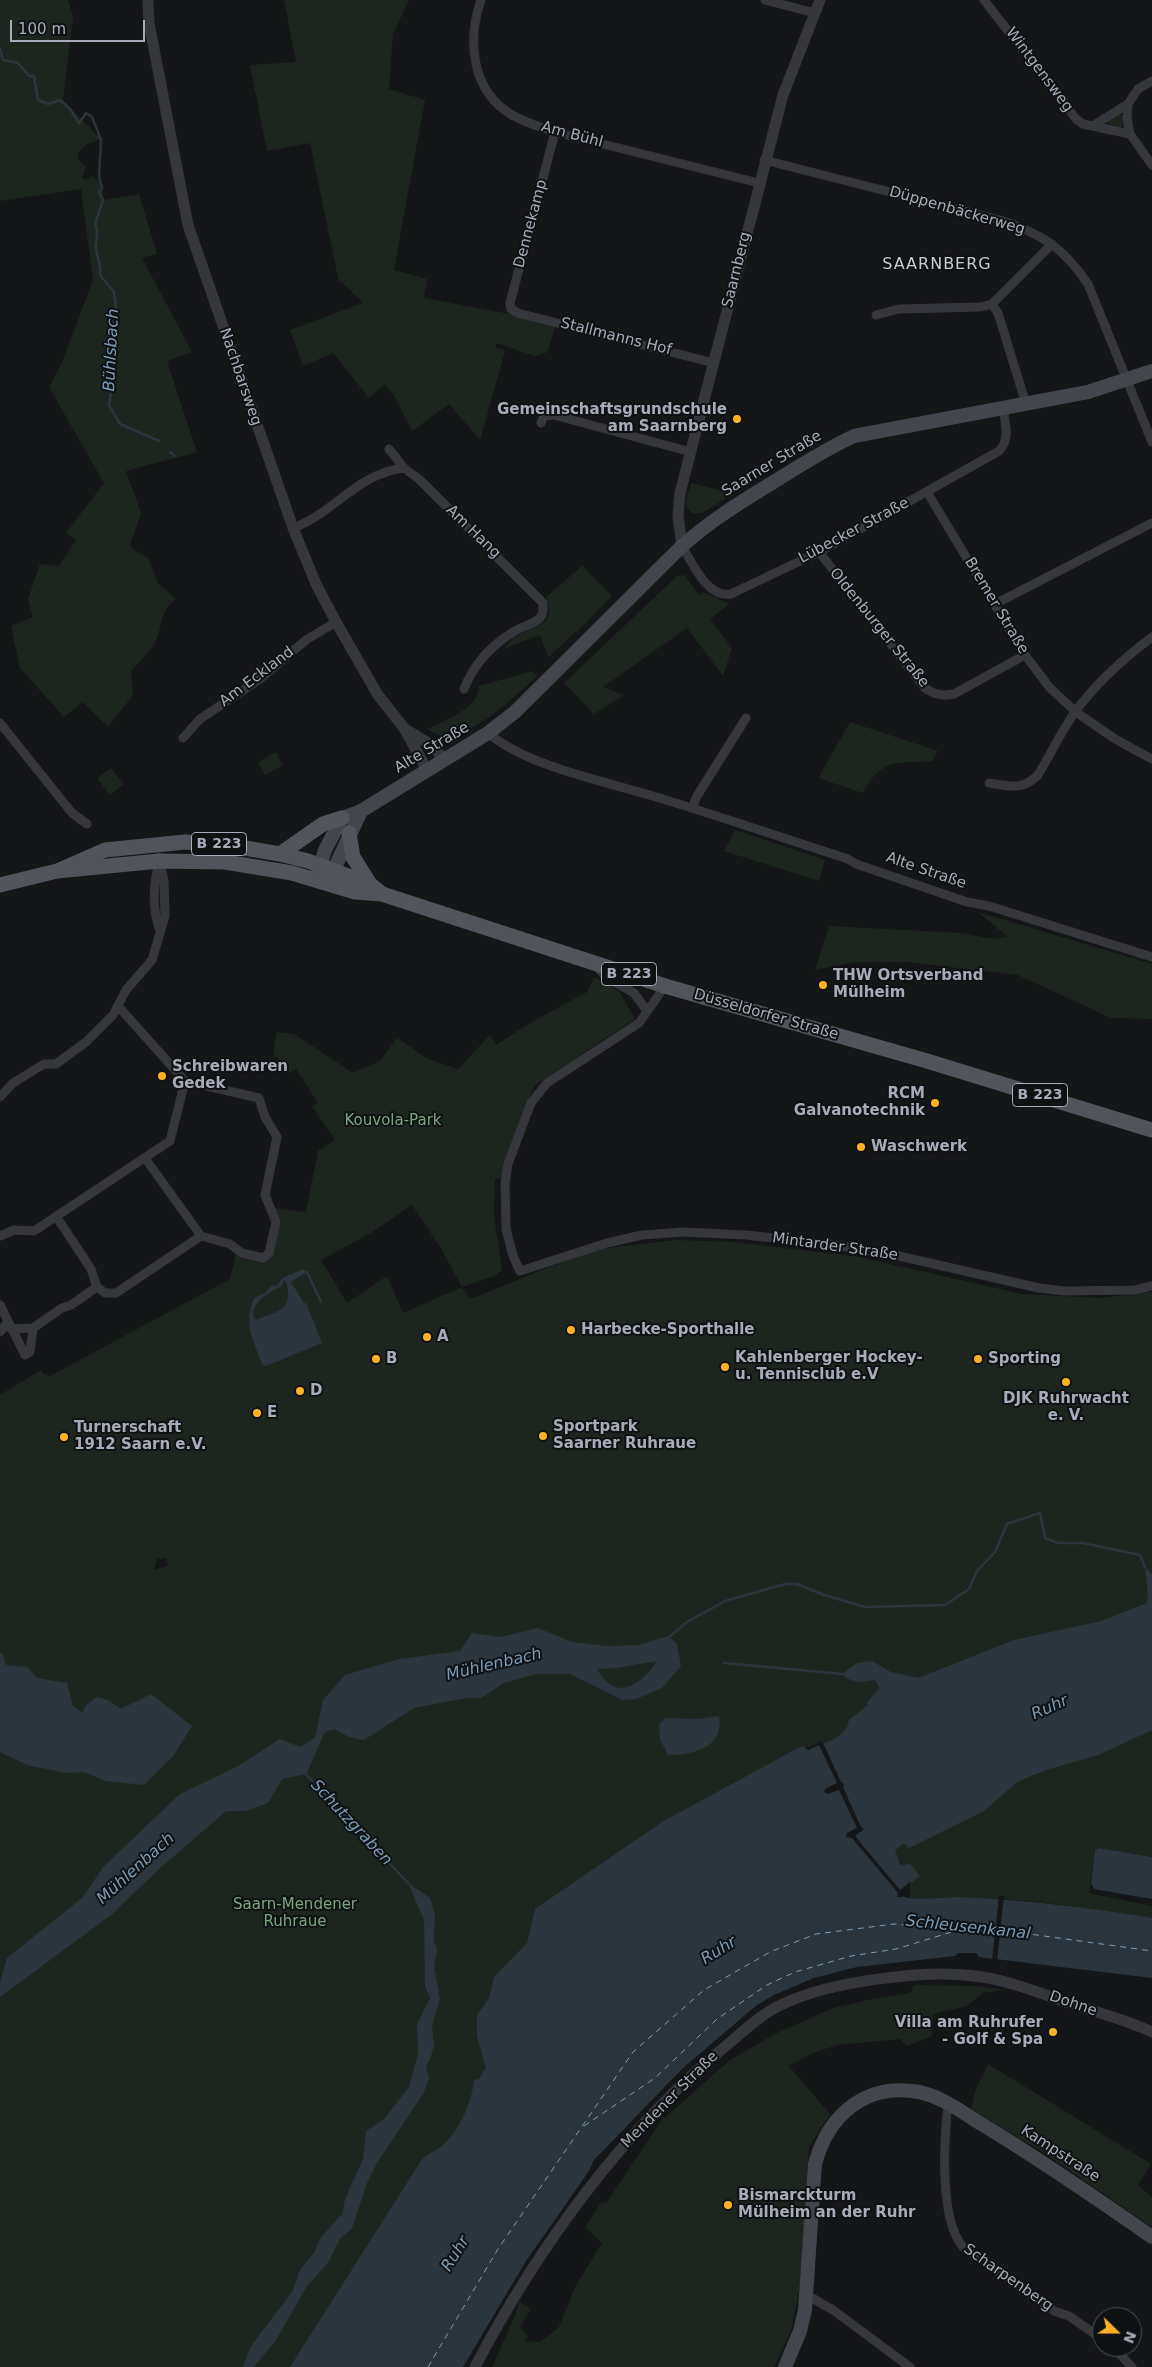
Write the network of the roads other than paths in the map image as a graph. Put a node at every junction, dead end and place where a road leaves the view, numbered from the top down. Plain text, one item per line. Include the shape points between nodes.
1 (148, 0) edge
2 (482, 0) edge
3 (766, 0) edge
4 (820, 0) edge
5 (984, 0) edge
6 (815, 13) junction
7 (1152, 81) edge
8 (1128, 104) junction
9 (1094, 125) junction
10 (555, 132) junction
11 (1130, 134) junction
12 (764, 160) junction
13 (1152, 165) edge
14 (759, 183) junction
15 (1052, 244) junction
16 (992, 304) junction
17 (518, 313) joint
18 (876, 315) dead end
19 (714, 363) junction
20 (1152, 371) edge
21 (1127, 381) junction
22 (1026, 404) junction
23 (1004, 408) junction
24 (541, 423) dead end
25 (1152, 442) edge
26 (389, 450) dead end
27 (691, 452) junction
28 (404, 468) junction
29 (926, 492) junction
30 (1152, 523) edge
31 (293, 528) junction
32 (682, 546) junction
33 (819, 552) junction
34 (995, 604) junction
35 (336, 622) junction
36 (1152, 636) edge
37 (1025, 654) junction
38 (464, 689) dead end
39 (1076, 712) junction
40 (746, 718) dead end
41 (0, 723) edge
42 (404, 728) junction
43 (488, 733) junction
44 (183, 738) dead end
45 (445, 759) junction
46 (1152, 760) edge
47 (427, 770) junction
48 (989, 783) dead end
49 (692, 808) junction
50 (360, 811) junction
51 (342, 818) junction
52 (87, 824) dead end
53 (349, 833) junction
54 (158, 843) junction
55 (280, 854) junction
56 (159, 861) junction
57 (57, 870) junction
58 (324, 875) junction
59 (370, 884) junction
60 (0, 885) edge
61 (382, 894) junction
62 (1152, 957) edge
63 (593, 962) junction
64 (665, 986) junction
65 (118, 1006) junction
66 (647, 1011) junction
67 (185, 1081) junction
68 (0, 1097) edge
69 (1152, 1130) edge
70 (145, 1158) junction
71 (56, 1216) junction
72 (0, 1236) edge
73 (201, 1236) junction
74 (1152, 1286) edge
75 (97, 1287) junction
76 (0, 1304) edge
77 (9, 1326) junction
78 (33, 1328) junction
79 (0, 1332) edge
80 (993, 1978) joint
81 (1152, 2032) edge
82 (948, 2104) junction
83 (1152, 2237) edge
84 (807, 2295) junction
85 (1092, 2332) edge
86 (1122, 2357) edge
87 (474, 2367) edge
88 (785, 2367) edge
89 (910, 2367) edge
90 (1132, 2367) edge

1 - 31 street, Nachbarsweg via 150,32 188,225
2 - 10 street, Am Bühl via 472,36 473,58 481,79 493,98 510,114
3 - 6 street
4 - 6 street, Saarnberg
5 - 9 street, Wintgensweg via 1076,119 1082,124
6 - 12 street, Saarnberg via 790,72
7 - 8 street via 1138,89
8 - 9 street
8 - 11 street via 1126,119
9 - 11 street, Wintgensweg
10 - 14 street, Am Bühl
10 - 17 street, Dennekamp via 510,303 511,309
11 - 13 street
12 - 14 street, Saarnberg
12 - 15 street, Düppenbäckerweg via 1000,220 1030,231
14 - 19 street, Saarnberg
15 - 16 street
15 - 21 street, Düppenbäckerweg via 1072,261 1088,284
16 - 18 street via 899,309
16 - 22 street via 998,313
17 - 19 street, Stallmanns Hof
19 - 27 street, Saarnberg
20 - 21 main road, Saarner Straße
21 - 22 main road, Saarner Straße
21 - 25 street, Düppenbäckerweg
22 - 23 main road, Saarner Straße
23 - 29 street, Lübecker Straße via 1007,437 999,451
23 - 32 main road, Saarner Straße via 854,436 734,506 705,525
24 - 27 street via 544,416 554,415
26 - 28 street, Am Hang
27 - 32 street, Saarnberg via 680,493 678,516
28 - 31 street via 378,473 310,522
28 - 38 street, Am Hang via 540,598 544,610 541,616 514,631 482,657 472,669
29 - 33 street, Lübecker Straße
29 - 34 street, Bremer Straße
30 - 34 street
31 - 35 street, Nachbarsweg
32 - 33 street, Lübecker Straße via 712,590 724,596
32 - 43 main road, Saarner Straße via 539,689
33 - 37 street, Oldenburger Straße via 933,694 954,694
34 - 37 street, Bremer Straße
35 - 42 street, Nachbarsweg via 378,695
35 - 44 street, Am Eckland via 306,640 260,679 200,719
36 - 39 street via 1105,678
37 - 39 street, Bremer Straße via 1050,688
39 - 46 street, Bremer Straße
39 - 48 street via 1030,784 1017,787
40 - 49 street
41 - 52 street via 72,813
42 - 45 street, Nachbarsweg via 428,743
42 - 47 street, Nachbarsweg
43 - 45 main road, Alte Straße
43 - 49 street, Alte Straße via 502,745 532,759
45 - 47 main road, Alte Straße
47 - 50 main road, Alte Straße
49 - 62 street, Alte Straße via 967,902
50 - 51 main road, Alte Straße
50 - 53 main road
51 - 55 main road via 323,824
51 - 58 main road via 328,845
53 - 58 main road
53 - 59 main road via 353,857
54 - 55 main road, B 223 via 214,844
54 - 56 street
54 - 57 main road, B 223 via 106,850
55 - 58 main road, B 223
56 - 57 main road, B 223
56 - 58 main road, B 223 via 225,862
56 - 65 street via 154,881 155,918 160,931 158,946 152,960 126,990
57 - 60 main road, B 223
58 - 59 main road, Düsseldorfer Straße / B 223
58 - 61 main road, Düsseldorfer Straße / B 223 via 355,892
59 - 61 main road, Düsseldorfer Straße / B 223
61 - 63 main road, Düsseldorfer Straße / B 223
63 - 64 main road, Düsseldorfer Straße / B 223
63 - 66 street via 606,977 634,993
64 - 66 street
64 - 69 main road, Düsseldorfer Straße / B 223
65 - 67 street
65 - 68 street via 86,1042 56,1064 44,1064 12,1083
66 - 74 street, Mintarder Straße via 639,1023 547,1083 531,1103 508,1164 505,1182 506,1229 520,1271 608,1243 642,1236 691,1233 829,1244 1065,1291 1127,1290
67 - 70 street via 173,1136
67 - 73 street via 259,1098 277,1137 265,1196 276,1222 269,1253 263,1258 242,1254 230,1244
70 - 71 street
70 - 73 street
71 - 72 street via 34,1230 14,1230
71 - 75 street via 91,1269
73 - 75 street via 116,1293 105,1293
75 - 78 street
76 - 77 street
77 - 78 street
77 - 78 street via 25,1355 30,1352
77 - 79 street
80 - 81 street, Dohne
80 - 87 street, Mendener Straße via 950,1975 851,1983 783,2004 760,2017 691,2075 621,2148 565,2222
82 - 83 main road, Kampstraße via 1028,2152
82 - 84 main road, Kampstraße via 931,2095 913,2092 875,2095 849,2108 828,2130 815,2164
82 - 85 street, Scharpenberg via 945,2186 956,2239 1054,2311 1069,2316
84 - 88 main road, Kampstraße via 800,2331
84 - 89 street via 834,2310
86 - 90 street

